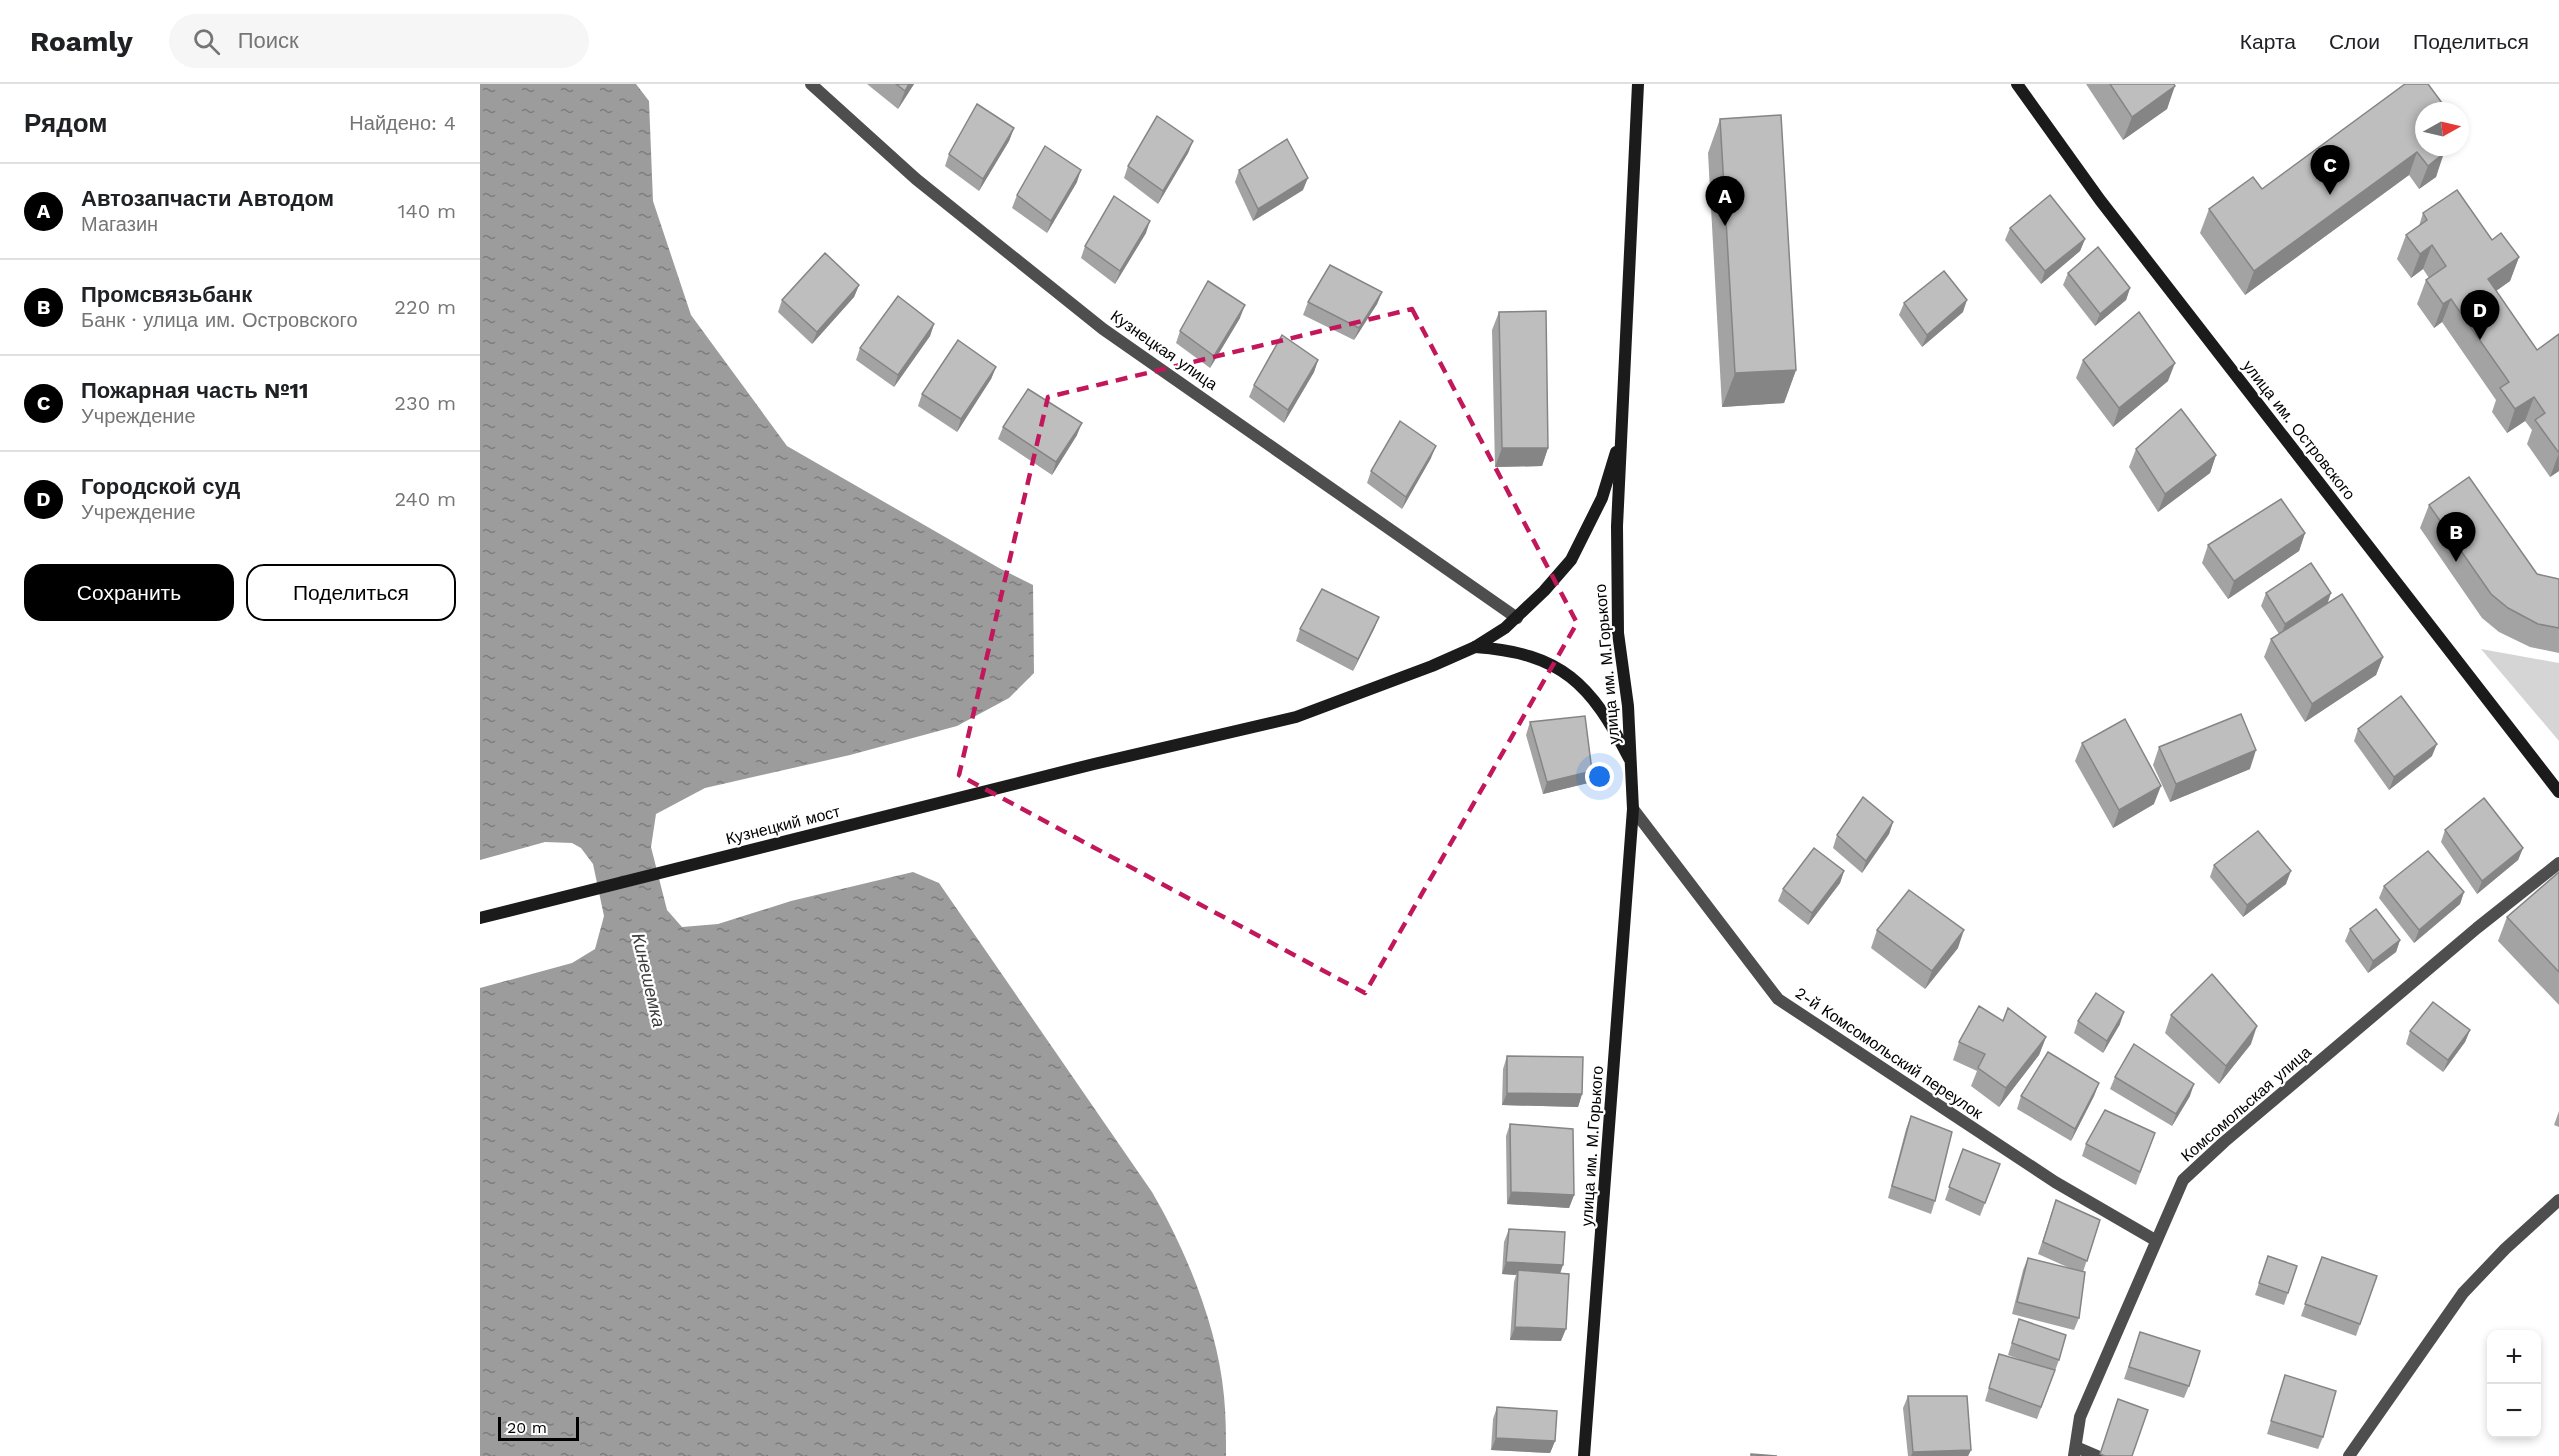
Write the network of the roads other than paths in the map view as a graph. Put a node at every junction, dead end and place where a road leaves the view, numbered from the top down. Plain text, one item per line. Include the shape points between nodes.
1 (812, 84) edge
2 (1638, 84) edge
3 (2017, 84) edge
4 (1621, 433) junction
5 (1517, 618) junction
6 (1475, 647) junction
7 (1632, 763) junction
8 (2559, 792) edge
9 (1633, 809) junction
10 (2559, 864) edge
11 (480, 918) edge
12 (2559, 1200) edge
13 (2155, 1240) junction
14 (2075, 1452) edge
15 (1584, 1456) edge
16 (2097, 1456) edge
17 (2349, 1456) edge

1 - 5 street, Кузнецкая улица via 916,179 1103,329
2 - 4 street, улица им. М.Горького
3 - 8 street, улица им. Островского via 2100,200
4 - 5 street, Кузнецкий мост via 1602,498 1571,560
4 - 7 street, улица им. М.Горького via 1616,586
5 - 6 street, Кузнецкий мост
6 - 7 street via 1532,657 1564,671 1584,686 1606,715
6 - 11 street, Кузнецкий мост via 1296,717
7 - 9 street, улица им. М.Горького
9 - 13 street, 2-й Комсомольский переулок via 1778,999 2055,1182
9 - 15 street, улица им. М.Горького
10 - 13 street, Комсомольская улица via 2477,928 2191,1172 2183,1180
12 - 17 street via 2463,1293
13 - 14 street, Комсомольская улица via 2080,1417
14 - 16 street

